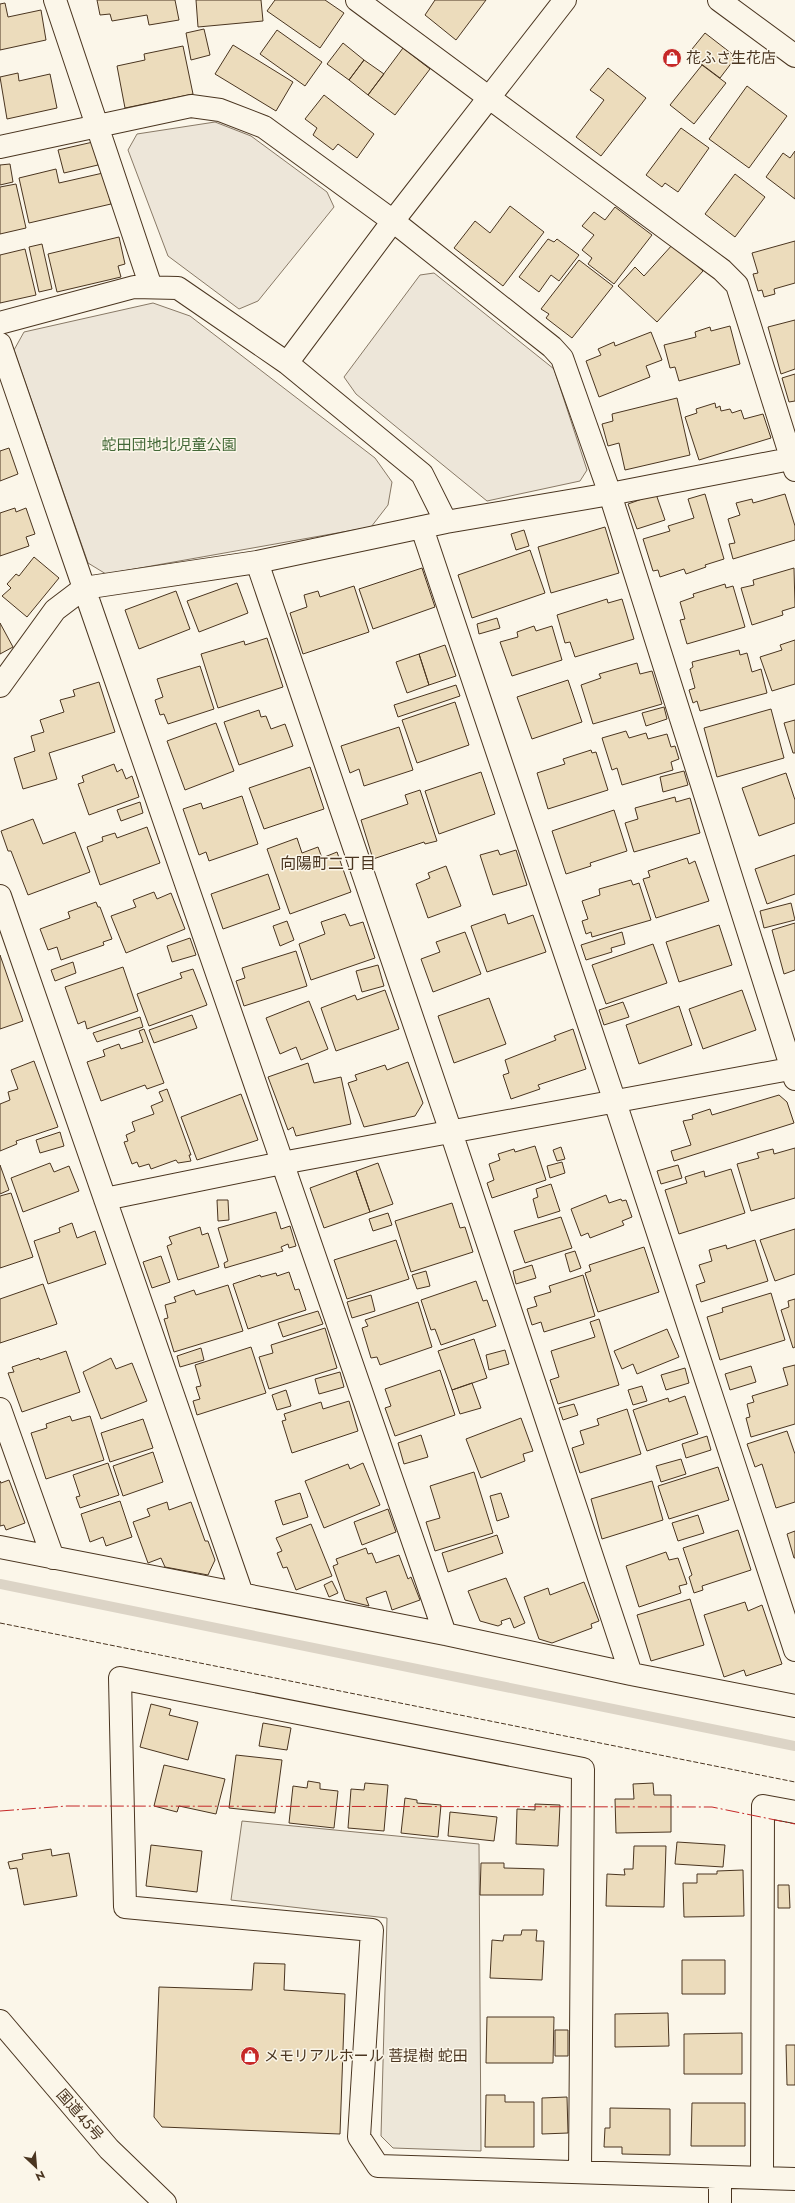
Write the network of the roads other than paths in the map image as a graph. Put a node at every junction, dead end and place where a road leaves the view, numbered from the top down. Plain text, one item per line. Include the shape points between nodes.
1 (55, 0) edge
2 (357, 0) edge
3 (564, 0) edge
4 (720, 0) edge
5 (795, 56) edge
6 (489, 99) junction
7 (97, 126) junction
8 (0, 147) edge
9 (393, 221) junction
10 (151, 287) junction
11 (0, 323) edge
12 (0, 344) edge
13 (287, 363) junction
14 (794, 462) edge
15 (610, 494) junction
16 (446, 522) junction
17 (422, 528) junction
18 (257, 562) junction
19 (84, 588) junction
20 (0, 686) edge
21 (0, 896) edge
22 (794, 1072) edge
23 (615, 1102) junction
24 (451, 1132) junction
25 (282, 1163) junction
26 (105, 1199) junction
27 (0, 1409) edge
28 (0, 1547) edge
29 (53, 1558) junction
30 (242, 1594) junction
31 (446, 1634) junction
32 (795, 1650) edge
33 (631, 1674) junction
34 (795, 1706) edge
35 (795, 1812) edge
36 (0, 2021) edge
37 (580, 2172) junction
38 (720, 2178) junction
39 (762, 2178) junction
40 (795, 2179) edge
41 (165, 2203) edge
42 (720, 2203) edge

1 - 7 main road
2 - 6 main road
3 - 6 main road
4 - 5 main road
6 - 9 main road
6 - 14 main road via 722,270 737,285
7 - 8 main road
7 - 9 main road via 191,106 220,110 264,127
7 - 10 main road
9 - 13 main road
9 - 15 main road via 552,347 562,358
10 - 11 main road via 134,287
10 - 13 main road via 178,288
12 - 19 main road
13 - 16 main road via 422,474
14 - 15 main road
15 - 16 main road
15 - 22 main road
16 - 17 main road
17 - 18 main road
17 - 23 main road
18 - 19 main road
18 - 24 main road
19 - 20 main road via 55,610
19 - 25 main road
21 - 26 main road
22 - 23 main road
23 - 24 main road
23 - 32 main road
24 - 25 main road
24 - 33 main road
25 - 26 main road
25 - 31 main road
26 - 30 main road
27 - 29 main road
28 - 29 main road
29 - 30 main road
30 - 31 main road
31 - 33 main road
33 - 34 main road
35 - 39 main road via 763,1806
36 - 41 main road, 国道45号 via 109,2149
37 - 37 main road via 583,1769 120,1678 125,1907 372,1930 359,2137 378,2166
37 - 38 main road
38 - 39 main road
38 - 42 main road
39 - 40 main road

